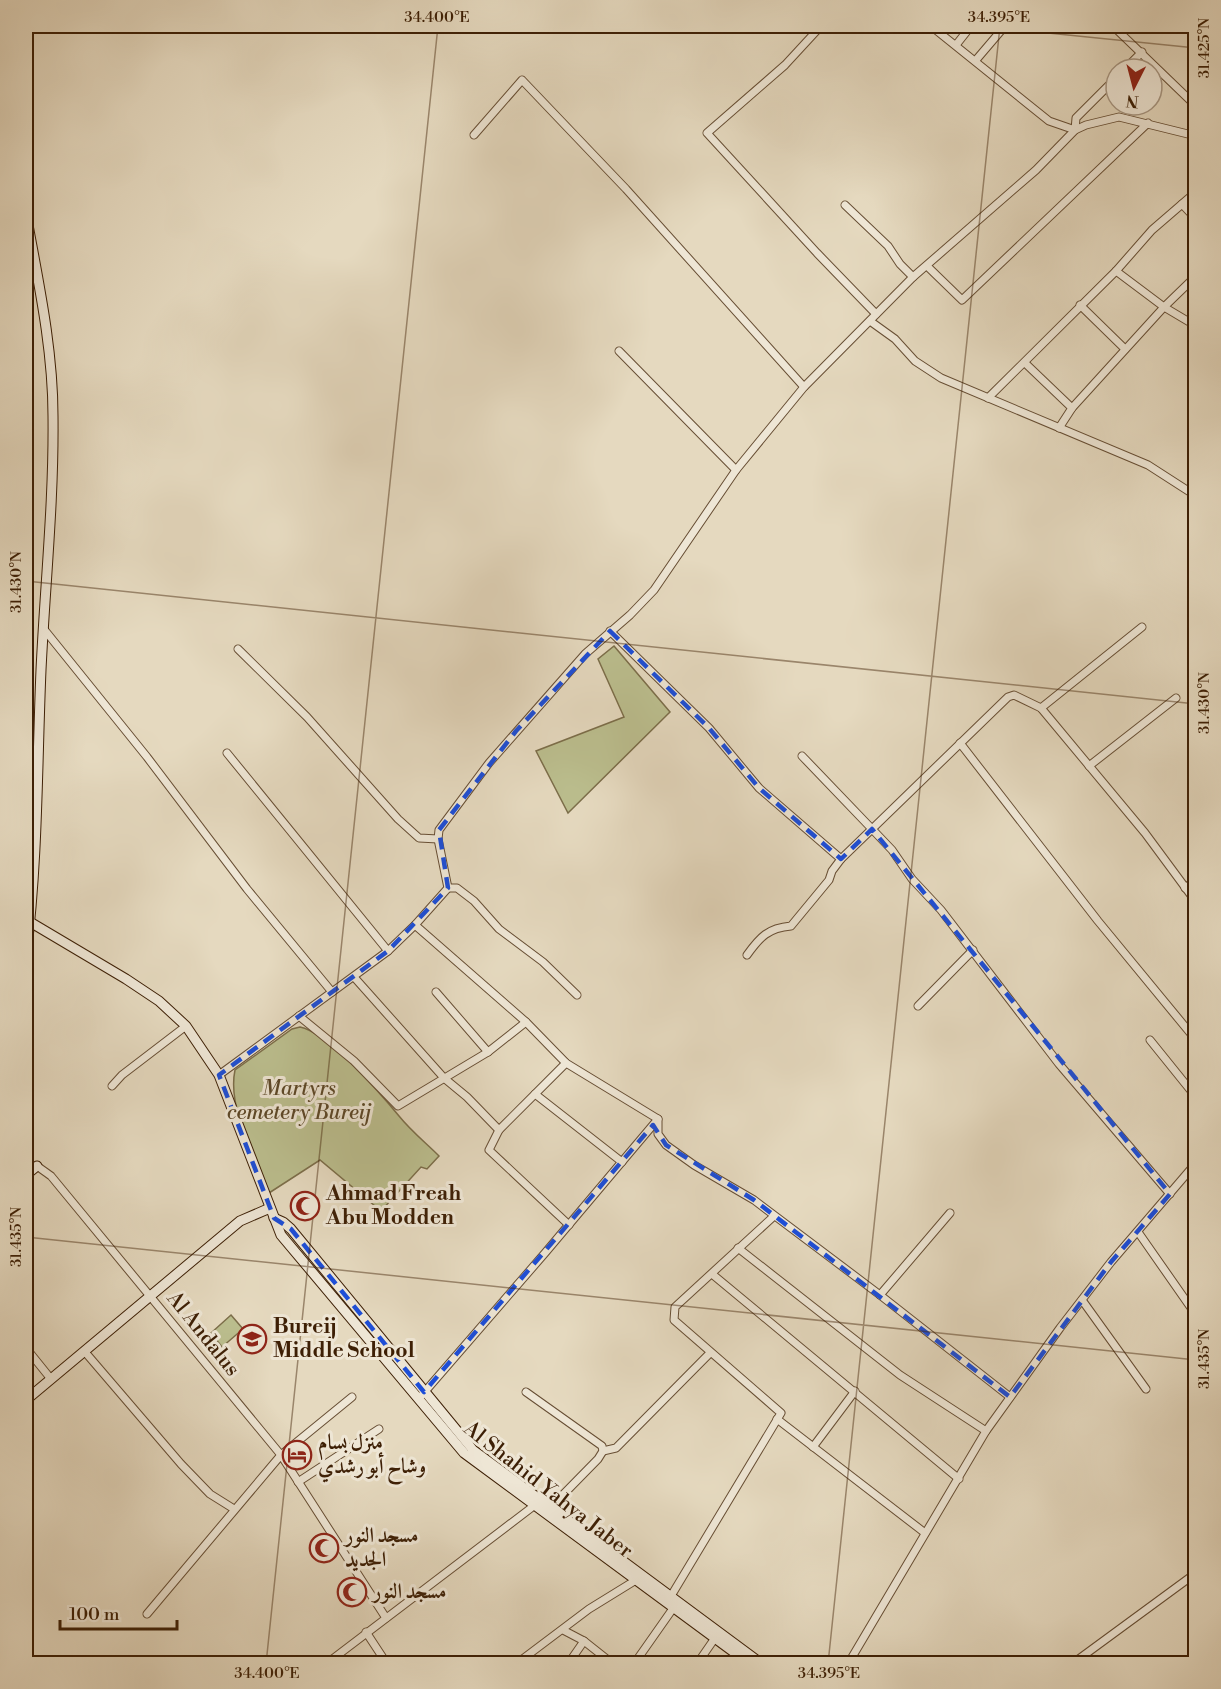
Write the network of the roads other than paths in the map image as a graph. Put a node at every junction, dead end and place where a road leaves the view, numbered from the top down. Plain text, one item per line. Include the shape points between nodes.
1 (821, 26) edge
2 (931, 26) edge
3 (971, 26) edge
4 (1005, 26) edge
5 (1113, 26) edge
6 (956, 45) junction
7 (1142, 52) junction
8 (1137, 57) edge
9 (976, 60) junction
10 (1104, 90) edge
11 (1196, 106) edge
12 (1148, 123) junction
13 (1075, 130) junction
14 (474, 135) dead end
15 (1196, 136) edge
16 (1196, 192) edge
17 (845, 204) dead end
18 (1182, 204) junction
19 (26, 214) edge
20 (1196, 219) edge
21 (927, 266) junction
22 (1116, 271) junction
23 (1196, 276) edge
24 (913, 277) junction
25 (1080, 305) junction
26 (1164, 307) junction
27 (876, 314) junction
28 (870, 321) junction
29 (1196, 326) edge
30 (1125, 350) junction
31 (619, 351) dead end
32 (1025, 363) junction
33 (804, 387) junction
34 (988, 398) junction
35 (1072, 408) junction
36 (1059, 428) junction
37 (736, 470) junction
38 (1196, 501) edge
39 (1142, 627) dead end
40 (43, 628) junction
41 (610, 631) junction
42 (238, 649) dead end
43 (1176, 698) dead end
44 (1041, 708) junction
45 (960, 743) junction
46 (227, 753) dead end
47 (802, 756) dead end
48 (1089, 766) junction
49 (872, 830) junction
50 (438, 839) junction
51 (841, 860) junction
52 (1196, 880) edge
53 (448, 888) junction
54 (1185, 888) junction
55 (1196, 902) edge
56 (28, 921) edge
57 (416, 925) junction
58 (973, 950) junction
59 (388, 951) junction
60 (26, 955) edge
61 (747, 955) dead end
62 (354, 977) junction
63 (332, 992) junction
64 (436, 992) dead end
65 (577, 995) dead end
66 (918, 1006) dead end
67 (299, 1016) junction
68 (526, 1022) junction
69 (186, 1026) junction
70 (1150, 1040) dead end
71 (1196, 1040) edge
72 (488, 1052) junction
73 (566, 1063) junction
74 (219, 1076) junction
75 (444, 1078) junction
76 (112, 1086) dead end
77 (535, 1094) junction
78 (1196, 1096) edge
79 (658, 1119) junction
80 (499, 1130) junction
81 (622, 1162) junction
82 (1196, 1163) edge
83 (37, 1166) joint
84 (26, 1175) edge
85 (1170, 1194) junction
86 (270, 1208) junction
87 (950, 1213) dead end
88 (774, 1217) junction
89 (569, 1225) junction
90 (1138, 1232) junction
91 (738, 1248) junction
92 (712, 1275) junction
93 (880, 1295) junction
94 (151, 1296) junction
95 (1082, 1300) junction
96 (1195, 1312) edge
97 (26, 1348) edge
98 (85, 1352) junction
99 (710, 1353) junction
100 (51, 1379) junction
101 (1146, 1389) dead end
102 (855, 1391) junction
103 (526, 1392) dead end
104 (421, 1395) junction
105 (352, 1397) dead end
106 (1010, 1397) junction
107 (26, 1400) edge
108 (777, 1419) junction
109 (380, 1429) dead end
110 (986, 1431) junction
111 (813, 1447) junction
112 (603, 1451) junction
113 (281, 1455) junction
114 (959, 1479) junction
115 (298, 1482) junction
116 (534, 1505) junction
117 (234, 1509) junction
118 (549, 1510) junction
119 (925, 1533) junction
120 (1196, 1573) edge
121 (636, 1581) junction
122 (670, 1602) junction
123 (147, 1614) dead end
124 (386, 1618) junction
125 (563, 1630) junction
126 (366, 1632) junction
127 (715, 1638) junction
128 (584, 1641) junction
129 (326, 1664) edge
130 (387, 1664) edge
131 (516, 1664) edge
132 (568, 1664) edge
133 (613, 1664) edge
134 (634, 1664) edge
135 (697, 1664) edge
136 (750, 1664) edge
137 (762, 1664) edge
138 (848, 1664) edge
139 (1072, 1664) edge

1 - 27 street via 785,65 707,133
2 - 6 street
3 - 6 street
4 - 9 street
5 - 7 street
6 - 9 street
7 - 8 street
7 - 11 street
9 - 13 street via 1049,121
10 - 13 street via 1076,118
12 - 13 street via 1119,117
12 - 15 street
12 - 21 street via 962,300
13 - 21 street via 1036,170
14 - 33 street via 522,80
16 - 18 street
17 - 24 street
18 - 20 street
18 - 22 street via 1152,230
19 - 40 street via 45,313 53,415 50,544
21 - 24 street
22 - 25 street
22 - 26 street
23 - 26 street
24 - 27 street
25 - 30 street
25 - 32 street
26 - 29 street
26 - 30 street
27 - 28 street
28 - 33 street
28 - 34 street via 895,339 915,361 941,378
30 - 35 street
31 - 37 street
32 - 34 street
32 - 35 street
33 - 37 street
34 - 36 street
35 - 36 street
36 - 38 street via 1148,465 1193,494
37 - 41 street via 654,590
39 - 44 street
40 - 56 street via 35,867
40 - 63 street
41 - 50 street via 489,763 438,830
41 - 51 street via 710,728 759,788
42 - 50 street via 307,717 398,819 419,838
43 - 48 street
44 - 45 street via 1008,696
44 - 48 street
45 - 49 street
45 - 71 street
46 - 59 street
47 - 49 street
48 - 54 street
49 - 51 street
49 - 58 street
50 - 53 street
51 - 61 street via 791,926 777,927 759,938
52 - 54 street
53 - 57 street
53 - 65 street via 458,888 474,901 499,929 543,962
54 - 55 street
56 - 60 street
56 - 69 street, Al Shahid Yahya Jaber via 126,979 159,1001
57 - 59 street
57 - 68 street
58 - 66 street
58 - 85 street via 1059,1064
59 - 62 street
62 - 63 street
62 - 75 street
63 - 67 street
64 - 72 street
67 - 74 street
67 - 75 street via 354,1061 398,1106
68 - 72 street
68 - 73 street
69 - 74 street, Al Shahid Yahya Jaber
69 - 76 street
70 - 78 street
72 - 75 street
73 - 77 street
73 - 79 street
74 - 86 street, Al Shahid Yahya Jaber
75 - 80 street via 468,1096
77 - 80 street
77 - 81 street
79 - 81 street
79 - 88 street via 658,1134 666,1145 754,1200
80 - 89 street via 489,1149
81 - 89 street
82 - 85 street
83 - 84 street
83 - 94 street, Al Andalus via 51,1176
85 - 90 street
86 - 94 street via 240,1221
86 - 104 street, Al Shahid Yahya Jaber via 281,1235
87 - 93 street
88 - 91 street
88 - 93 street
89 - 104 street
90 - 95 street
90 - 96 street
91 - 92 street
91 - 110 street via 900,1375
92 - 99 street via 675,1307 674,1320
92 - 102 street
93 - 106 street
94 - 98 street
94 - 113 street, Al Andalus
95 - 101 street
95 - 106 street
97 - 100 street
98 - 100 street
98 - 117 street via 181,1464 210,1494
99 - 108 street via 781,1413
99 - 112 street via 616,1448
100 - 107 street
102 - 111 street
102 - 114 street
103 - 112 street via 602,1446
104 - 116 street, Al Shahid Yahya Jaber via 464,1453
104 - 118 street, Al Shahid Yahya Jaber via 474,1450
105 - 113 street
106 - 110 street
108 - 111 street
108 - 122 street
109 - 115 street
110 - 114 street
111 - 119 street
112 - 118 street
113 - 115 street, Al Andalus
113 - 117 street
114 - 119 street
115 - 124 street, Al Andalus
116 - 118 street, Al Shahid Yahya Jaber
116 - 124 street
117 - 123 street
118 - 121 street, Al Shahid Yahya Jaber
118 - 122 street, Al Shahid Yahya Jaber
119 - 138 street
120 - 139 street
121 - 122 street, Al Shahid Yahya Jaber
121 - 125 street
122 - 127 street, Al Shahid Yahya Jaber
122 - 134 street
122 - 137 street, Al Shahid Yahya Jaber
124 - 126 street
125 - 128 street
125 - 131 street
126 - 129 street
126 - 130 street
127 - 135 street
127 - 136 street, Al Shahid Yahya Jaber
128 - 132 street
128 - 133 street

